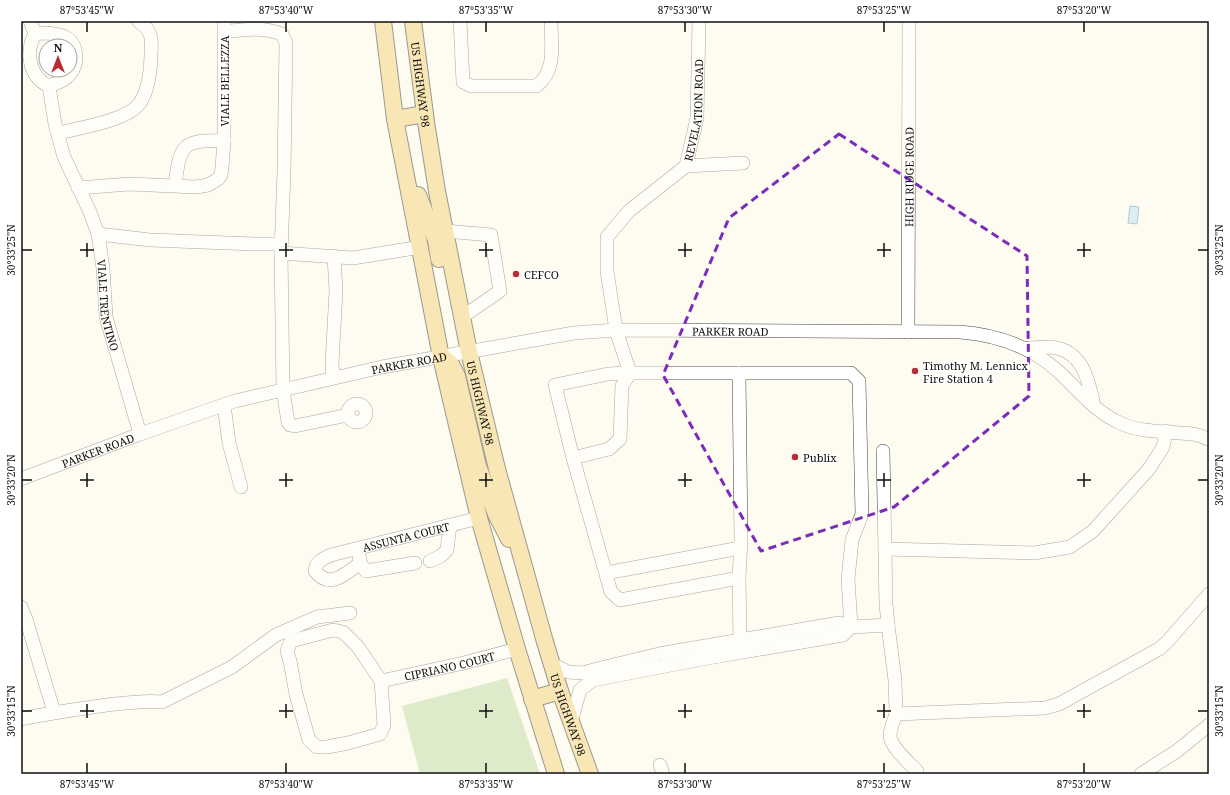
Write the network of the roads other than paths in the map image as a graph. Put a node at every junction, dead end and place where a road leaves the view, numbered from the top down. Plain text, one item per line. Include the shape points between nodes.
1 (30, 21) edge
2 (138, 21) edge
3 (383, 21) edge
4 (413, 21) edge
5 (460, 21) edge
6 (551, 21) edge
7 (699, 21) edge
8 (909, 21) edge
9 (224, 26) edge
10 (35, 34) junction
11 (49, 86) junction
12 (425, 114) junction
13 (395, 119) junction
14 (58, 133) junction
15 (224, 142) junction
16 (403, 155) junction
17 (743, 163) dead end
18 (686, 166) junction
19 (175, 185) junction
20 (78, 188) junction
21 (445, 231) junction
22 (98, 234) junction
23 (421, 247) junction
24 (281, 248) junction
25 (334, 256) junction
26 (462, 317) junction
27 (616, 330) junction
28 (908, 332) junction
29 (1026, 348) junction
30 (469, 352) junction
31 (441, 357) junction
32 (1083, 368) junction
33 (630, 373) junction
34 (739, 373) junction
35 (333, 378) junction
36 (1067, 380) junction
37 (283, 390) junction
38 (224, 405) junction
39 (1094, 406) junction
40 (348, 415) dead end
41 (1209, 428) edge
42 (1166, 431) junction
43 (140, 434) junction
44 (1194, 434) junction
45 (1209, 438) edge
46 (883, 451) dead end
47 (573, 458) junction
48 (21, 479) edge
49 (241, 487) dead end
50 (480, 518) junction
51 (450, 525) junction
52 (358, 548) junction
53 (740, 548) junction
54 (885, 549) junction
55 (430, 561) dead end
56 (360, 563) junction
57 (415, 563) dead end
58 (525, 569) junction
59 (606, 573) junction
60 (739, 578) junction
61 (1209, 594) edge
62 (21, 608) edge
63 (350, 614) dead end
64 (888, 625) junction
65 (851, 627) junction
66 (741, 646) junction
67 (517, 649) junction
68 (552, 664) junction
69 (593, 680) junction
70 (381, 681) junction
71 (560, 691) junction
72 (532, 699) junction
73 (54, 712) junction
74 (896, 714) junction
75 (21, 719) edge
76 (571, 722) junction
77 (1209, 725) edge
78 (556, 774) edge
79 (590, 774) edge
80 (917, 774) edge
81 (1141, 774) edge

1 - 10 street
2 - 14 street via 146,26 152,40 145,92 139,104 117,119
3 - 13 main road
4 - 12 main road, US HIGHWAY 98
5 - 6 street via 463,82 471,86 536,86 543,82 552,64
7 - 18 street, REVELATION ROAD via 697,118
8 - 28 street, HIGH RIDGE ROAD
9 - 15 street, VIALE BELLEZZA
9 - 24 street via 270,30 282,34 286,43
10 - 11 street via 29,52 30,64 41,83
10 - 11 street via 66,37 76,52 75,67 70,75
11 - 14 street, VIALE TRENTINO
12 - 13 main road
12 - 21 main road, US HIGHWAY 98
13 - 16 main road
14 - 20 street, VIALE TRENTINO via 64,157
15 - 19 street, VIALE BELLEZZA via 196,141 182,150
15 - 19 street, VIALE BELLEZZA via 221,175 218,179 208,185 196,187
16 - 23 main road
16 - 30 main road via 436,240 458,344
17 - 18 street
18 - 27 street, REVELATION ROAD via 629,211 607,237 607,271
19 - 20 street, VIALE BELLEZZA via 129,184
20 - 22 street, VIALE TRENTINO
21 - 26 main road, US HIGHWAY 98
21 - 26 street via 491,234 500,291
22 - 24 street via 150,240 254,244
22 - 43 street, VIALE TRENTINO via 106,317
23 - 25 street via 353,258
23 - 31 main road
24 - 25 street
24 - 37 street
25 - 35 street via 336,291
26 - 30 main road, US HIGHWAY 98
27 - 28 street, PARKER ROAD
27 - 30 street, PARKER ROAD via 574,333
27 - 33 street, REVELATION ROAD
28 - 29 street, PARKER ROAD via 982,334
29 - 32 street via 1059,349 1073,357
29 - 36 street
30 - 31 street, PARKER ROAD
30 - 58 main road, US HIGHWAY 98 via 497,469
31 - 35 street, PARKER ROAD
31 - 50 main road
31 - 58 main road via 451,364 457,376 478,466 496,514
32 - 36 street
32 - 39 street via 1090,384
33 - 34 street
33 - 47 street via 622,386 620,439 609,449
33 - 47 street via 608,374 555,385
34 - 53 street
34 - 65 street via 851,374 859,381 862,514 852,540 848,579
35 - 37 street, PARKER ROAD
36 - 39 street
37 - 38 street, PARKER ROAD
37 - 40 street via 290,425
38 - 43 street, PARKER ROAD
38 - 49 street via 229,443
39 - 42 street via 1126,426
41 - 44 street
42 - 44 street
42 - 54 street via 1163,448 1149,469 1093,531 1070,547 1034,553
43 - 48 street, PARKER ROAD
44 - 45 street
46 - 54 street
47 - 59 street
50 - 51 street, ASSUNTA COURT
50 - 67 main road
51 - 52 street, ASSUNTA COURT
51 - 55 street via 447,550
52 - 56 street
52 - 56 street, ASSUNTA COURT via 321,560 315,570 324,580 342,577
53 - 59 street
53 - 60 street
54 - 64 street
56 - 57 street via 366,571
58 - 68 main road, US HIGHWAY 98
59 - 60 street via 611,592 620,600
60 - 66 street
61 - 74 street via 1159,649 1059,704 1036,709
62 - 73 street
63 - 73 street via 317,617 276,634 232,667 162,702 130,702
64 - 65 street
64 - 74 street via 895,680
65 - 66 street via 843,635
66 - 68 street via 659,654 583,674 568,672
66 - 69 street via 702,659
67 - 70 street, CIPRIANO COURT
67 - 72 main road
68 - 71 main road, US HIGHWAY 98
69 - 71 street
69 - 76 street via 580,690
70 - 70 street via 384,725 380,734 348,744 317,747 309,740 287,651 291,641 332,630 343,632 358,647
71 - 72 main road
71 - 76 main road, US HIGHWAY 98
72 - 78 main road
73 - 75 street
74 - 80 street via 890,738
76 - 79 main road, US HIGHWAY 98
77 - 81 street via 1177,751

